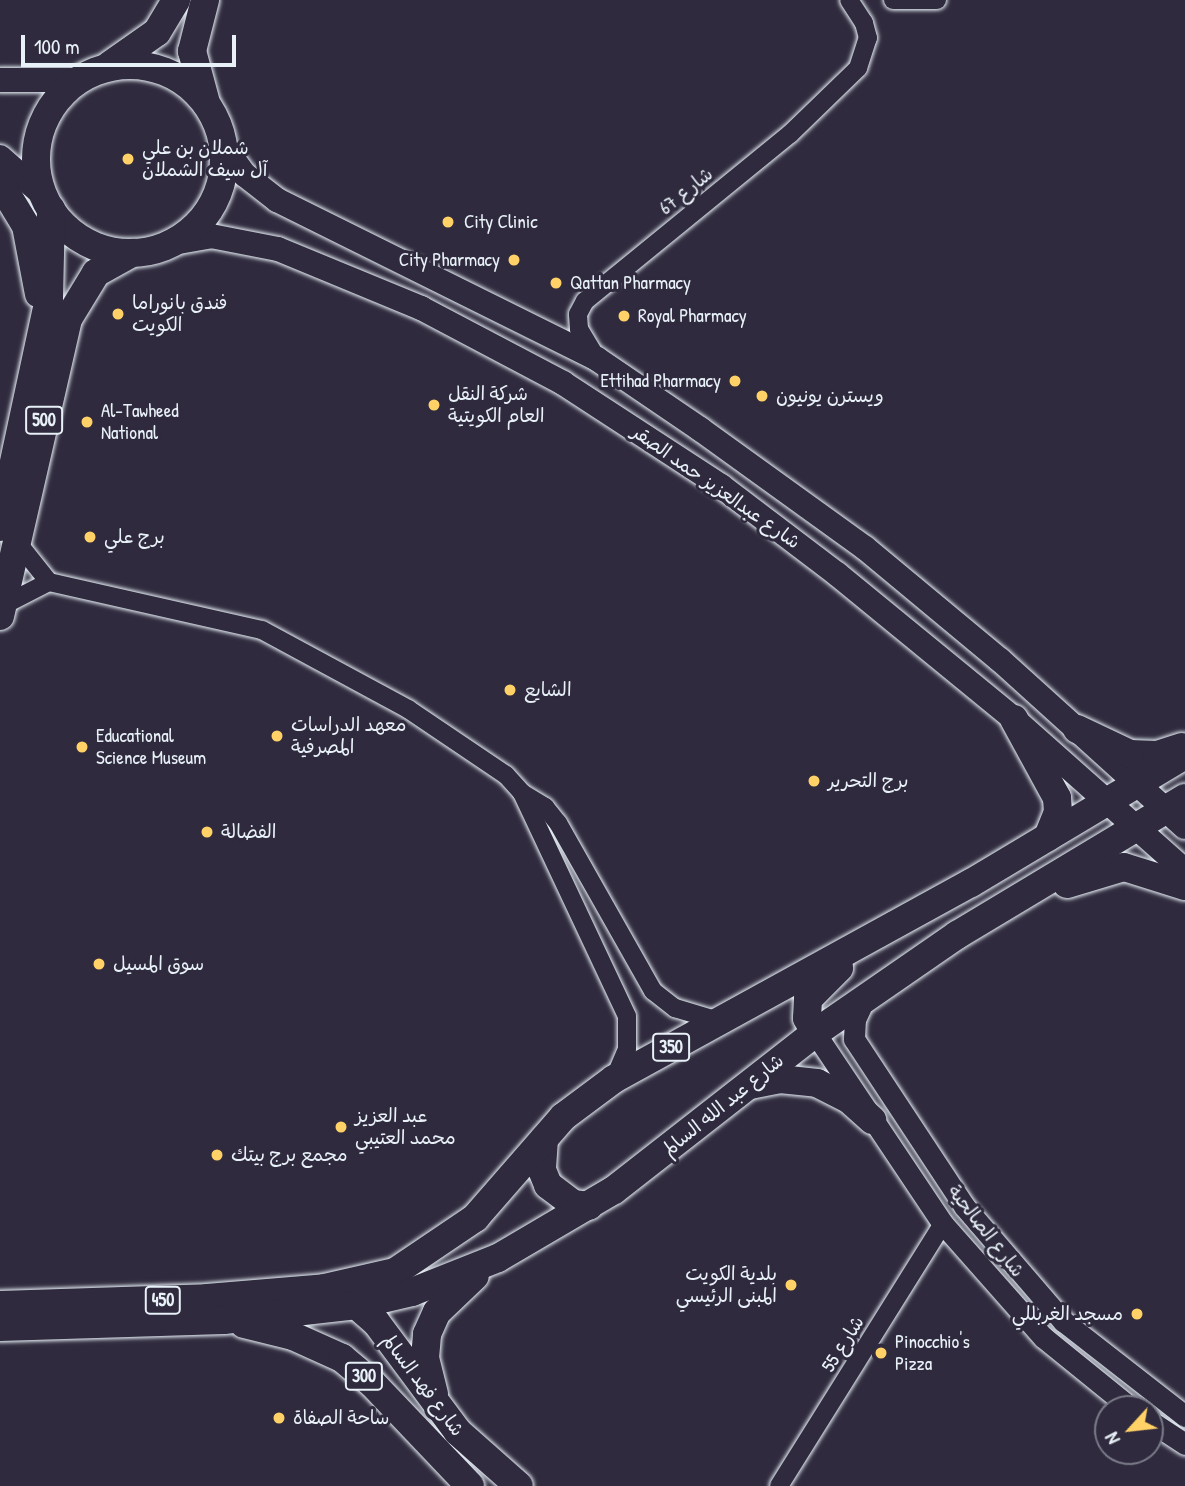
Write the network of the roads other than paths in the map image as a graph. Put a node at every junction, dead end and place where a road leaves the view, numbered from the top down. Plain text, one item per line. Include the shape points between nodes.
1 (176, 0) edge
2 (205, 0) edge
3 (849, 0) edge
4 (892, 0) edge
5 (937, 0) edge
6 (90, 75) junction
7 (0, 79) edge
8 (207, 106) junction
9 (223, 145) junction
10 (0, 157) edge
11 (0, 183) edge
12 (47, 202) junction
13 (173, 243) junction
14 (132, 253) junction
15 (40, 349) junction
16 (597, 359) junction
17 (9, 534) edge
18 (48, 582) junction
19 (1, 611) edge
20 (1014, 719) junction
21 (1077, 729) junction
22 (1185, 746) edge
23 (1185, 755) edge
24 (1185, 773) edge
25 (522, 793) junction
26 (1164, 803) edge
27 (1122, 814) junction
28 (1048, 837) junction
29 (1185, 871) edge
30 (971, 883) junction
31 (1185, 886) edge
32 (1012, 906) junction
33 (975, 925) junction
34 (645, 977) junction
35 (616, 989) junction
36 (864, 1000) junction
37 (719, 1021) junction
38 (815, 1033) junction
39 (614, 1079) junction
40 (744, 1087) junction
41 (872, 1120) junction
42 (544, 1139) junction
43 (589, 1206) junction
44 (943, 1224) junction
45 (498, 1258) junction
46 (325, 1288) junction
47 (1032, 1290) junction
48 (0, 1305) edge
49 (357, 1305) junction
50 (224, 1320) junction
51 (0, 1327) edge
52 (403, 1359) junction
53 (372, 1383) junction
54 (1115, 1395) edge
55 (442, 1413) junction
56 (1185, 1416) edge
57 (1164, 1431) edge
58 (1185, 1444) edge
59 (470, 1486) edge
60 (519, 1486) edge
61 (779, 1486) edge

1 - 6 main road via 157,32
2 - 8 main road via 192,51
3 - 16 street, شارع 67 via 864,23 867,38 858,68 790,134 585,301 578,314 579,329
4 - 5 street
6 - 7 main road
6 - 8 main road via 131,65 153,68 189,86
6 - 12 main road via 58,98 41,130 36,157
8 - 9 main road
9 - 13 main road via 216,196 203,219
9 - 16 main road, شارع عبدالعزيز حمد الصقر via 245,175 277,200
10 - 12 main road
11 - 15 main road via 20,213 33,253
12 - 14 main road via 81,239 103,249
12 - 15 main road, 500 via 53,266
13 - 14 main road
13 - 20 main road, شارع عبدالعزيز حمد الصقر via 211,236 278,248 421,308 563,383 721,485
14 - 17 main road, 500 via 96,273 72,307
15 - 17 main road, 500
16 - 21 main road, شارع عبدالعزيز حمد الصقر via 865,548
17 - 18 street
17 - 19 main road, 500
18 - 19 street
18 - 25 street via 262,630 408,709 506,775
20 - 27 main road, شارع عبدالعزيز حمد الصقر
20 - 28 main road via 1057,798 1058,812
21 - 22 main road via 1130,754 1157,755
21 - 26 main road, شارع عبدالعزيز حمد الصقر
23 - 26 main road, شارع عبد الله السالم / 350
24 - 26 main road
25 - 34 street via 545,807 558,823
25 - 35 street
26 - 27 main road, شارع عبد الله السالم / 350
26 - 27 main road, شارع عبد الله السالم / 350
27 - 28 main road, شارع عبد الله السالم / 350
27 - 29 main road, شارع عبدالعزيز حمد الصقر
27 - 32 main road, شارع عبد الله السالم / 350
27 - 33 main road via 1011,885 989,903
28 - 30 main road, شارع عبد الله السالم / 350
30 - 37 main road, شارع عبد الله السالم / 350
30 - 38 main road via 869,947 812,990 806,1008
31 - 32 main road via 1120,867
32 - 33 main road, شارع عبد الله السالم / 350
33 - 36 main road, شارع عبد الله السالم / 350
34 - 35 street via 633,993
34 - 37 street via 663,1001
35 - 39 street via 629,1032
36 - 38 main road, شارع عبد الله السالم / 350
36 - 47 street, شارع الصالحية via 855,1018 854,1039 865,1060 964,1206
37 - 39 main road, شارع عبد الله السالم / 350
38 - 40 main road, شارع عبد الله السالم / 350
38 - 41 street, شارع الصالحية
39 - 42 main road, شارع عبد الله السالم / 350 via 563,1117
40 - 41 main road via 780,1079 817,1083 850,1100
40 - 43 main road, شارع عبد الله السالم / 350 via 670,1149
41 - 44 street, شارع الصالحية
42 - 43 main road via 542,1170 548,1185 566,1200
42 - 46 main road, شارع عبد الله السالم / 350 via 451,1238 395,1272
43 - 45 main road, شارع عبد الله السالم / 350
44 - 47 street via 965,1222
44 - 54 street, شارع الصالحية via 1043,1337
44 - 61 street, شارع 55
45 - 49 main road, شارع عبد الله السالم / 350 via 412,1292
45 - 55 main road via 460,1287 431,1322 425,1358
46 - 48 main road, 450
46 - 49 main road, شارع فهد السالم / 300
47 - 56 street, شارع الصالحية via 1102,1355
49 - 50 main road, شارع عبد الله السالم / 350
49 - 52 main road, شارع فهد السالم / 300
50 - 51 main road, 450
50 - 53 main road, شارع فهد السالم / 300 via 312,1343 342,1358
52 - 53 main road via 387,1352 377,1356 370,1366
52 - 55 main road, شارع فهد السالم / 300
53 - 59 main road, شارع فهد السالم / 300
55 - 60 main road, شارع فهد السالم / 300 via 471,1447
57 - 58 street

